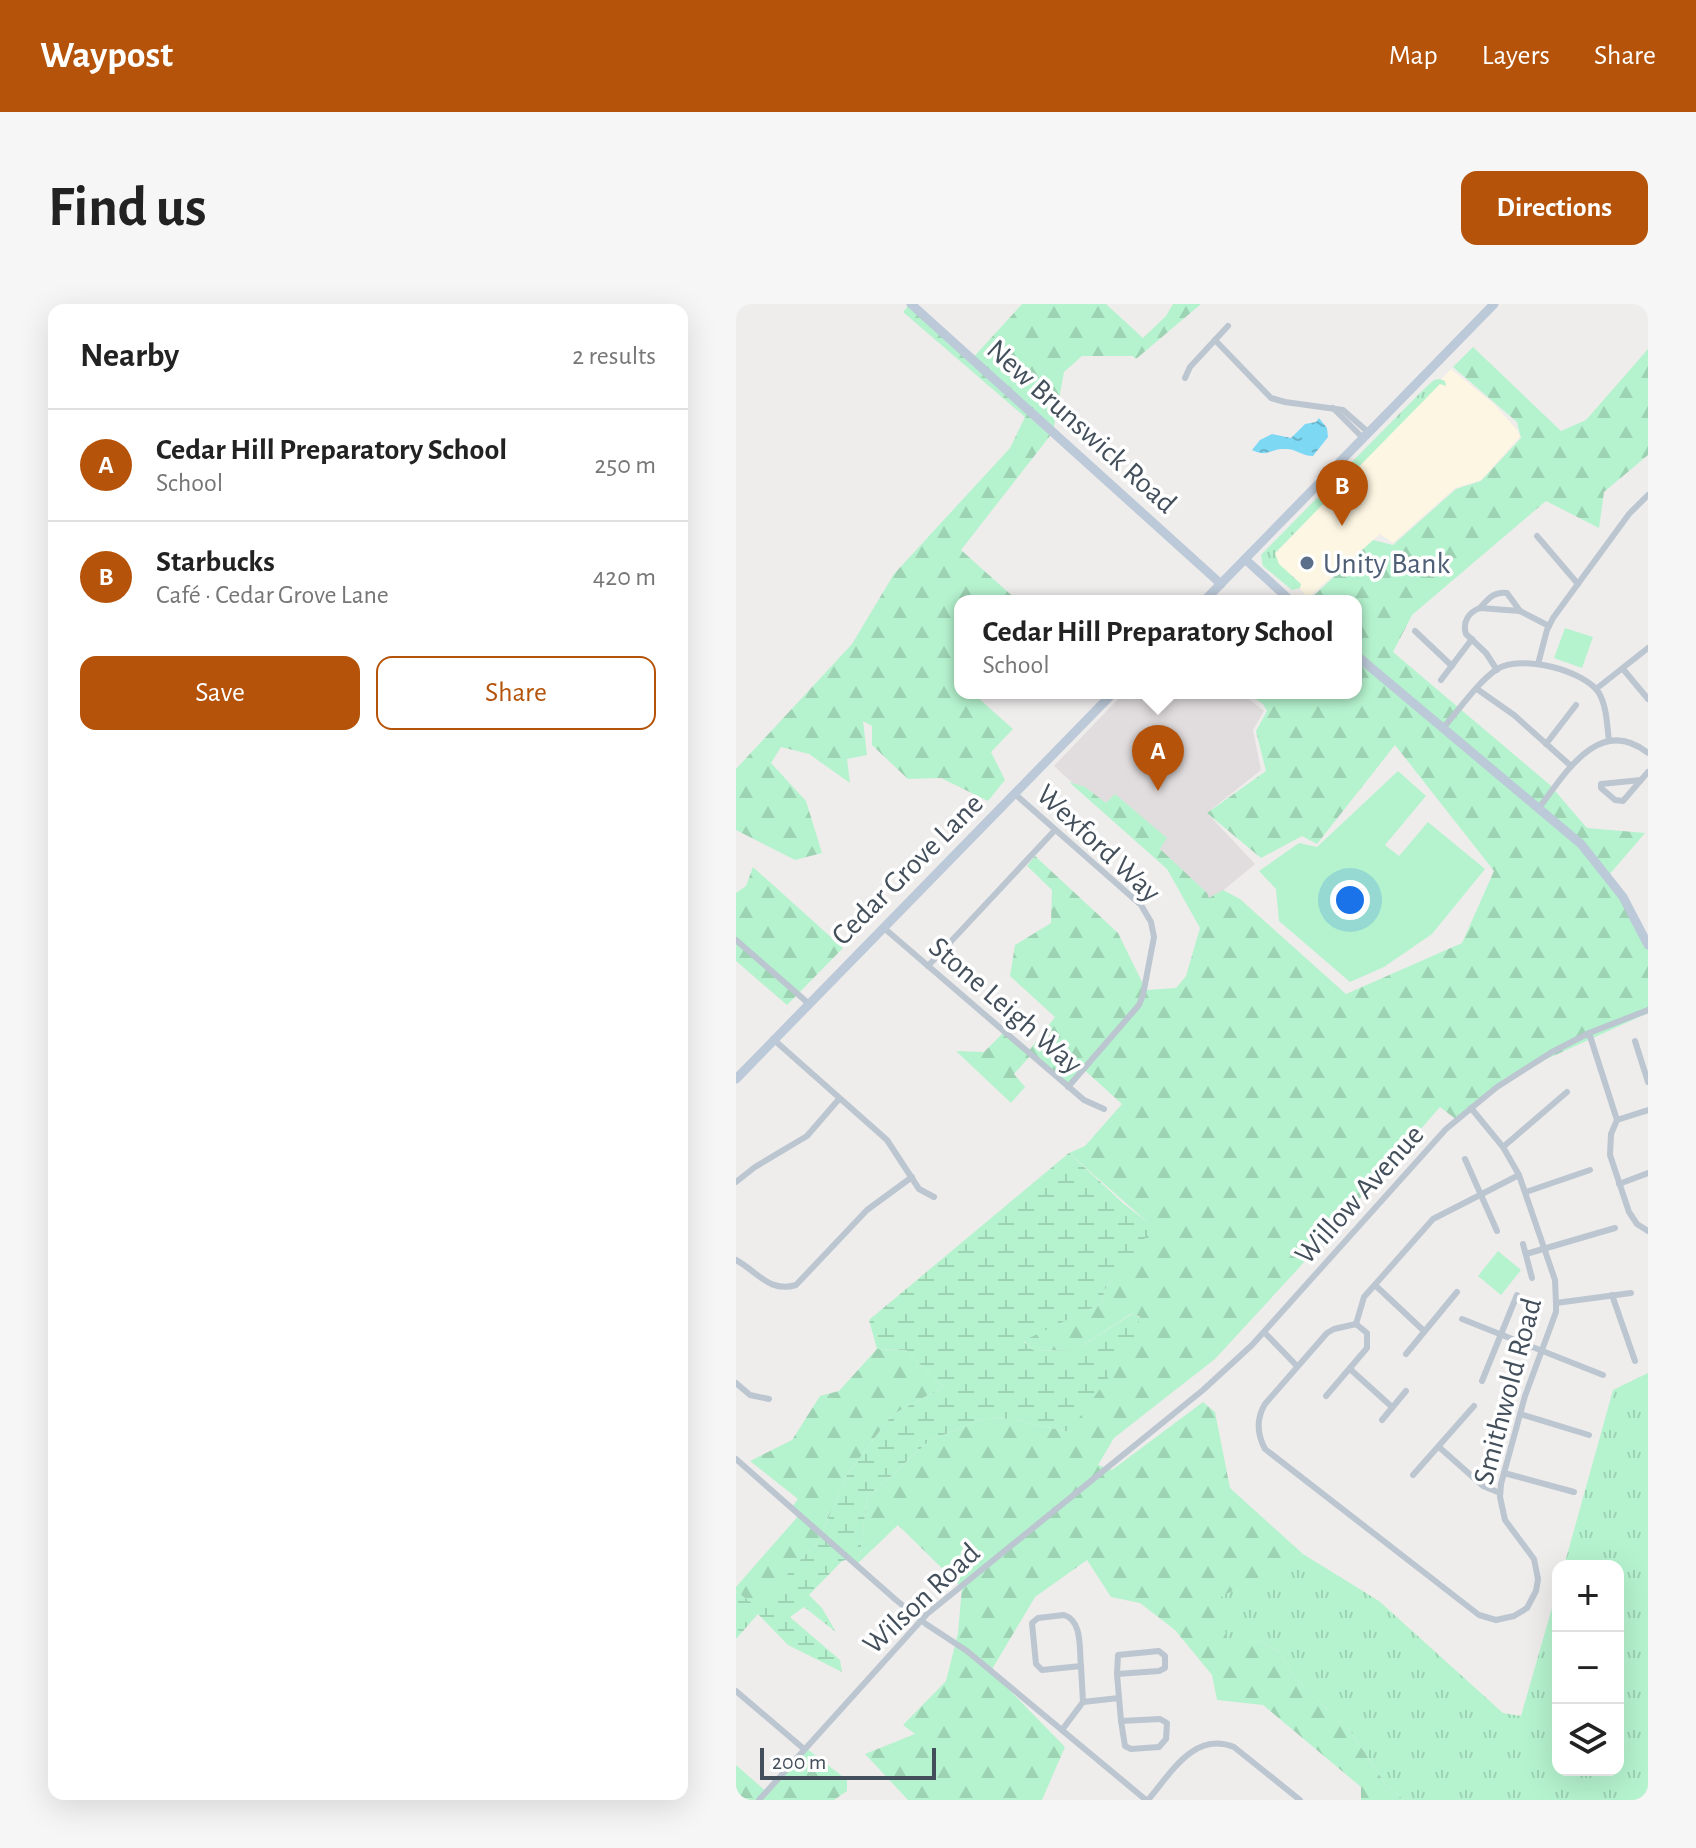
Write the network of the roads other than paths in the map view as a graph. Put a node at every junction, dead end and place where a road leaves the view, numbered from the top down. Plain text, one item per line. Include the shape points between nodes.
1 (911, 304) edge
2 (1494, 304) edge
3 (1228, 326) dead end
4 (1215, 340) junction
5 (1185, 378) dead end
6 (1366, 435) junction
7 (1648, 495) edge
8 (1537, 536) dead end
9 (1246, 560) junction
10 (1221, 584) junction
11 (1578, 584) junction
12 (1210, 595) edge
13 (1284, 595) edge
14 (1480, 608) junction
15 (1520, 611) junction
16 (1549, 626) junction
17 (1415, 631) dead end
18 (1472, 639) junction
19 (1648, 648) edge
20 (1362, 660) edge
21 (1538, 664) junction
22 (1452, 666) junction
23 (1623, 669) junction
24 (1497, 670) junction
25 (1441, 680) dead end
26 (1477, 689) junction
27 (1596, 689) junction
28 (1107, 699) edge
29 (1648, 699) edge
30 (1576, 705) dead end
31 (1443, 728) junction
32 (1609, 741) junction
33 (1546, 744) junction
34 (1648, 753) edge
35 (1571, 766) junction
36 (1648, 772) edge
37 (1641, 780) junction
38 (1015, 794) junction
39 (1539, 808) junction
40 (1055, 830) junction
41 (884, 928) junction
42 (736, 940) edge
43 (1648, 945) edge
44 (928, 966) junction
45 (808, 1003) junction
46 (1648, 1010) edge
47 (1589, 1033) junction
48 (773, 1039) junction
49 (1635, 1041) dead end
50 (736, 1079) edge
51 (1648, 1082) edge
52 (1068, 1087) junction
53 (1567, 1092) dead end
54 (839, 1099) junction
55 (1471, 1108) junction
56 (1104, 1109) dead end
57 (1648, 1110) edge
58 (1617, 1120) junction
59 (1503, 1147) junction
60 (1465, 1159) dead end
61 (1590, 1170) dead end
62 (1647, 1174) edge
63 (1519, 1175) junction
64 (912, 1177) junction
65 (736, 1182) edge
66 (1619, 1184) junction
67 (1526, 1192) junction
68 (1480, 1194) junction
69 (934, 1197) dead end
70 (1615, 1228) dead end
71 (1497, 1231) dead end
72 (1648, 1231) edge
73 (1523, 1244) dead end
74 (1544, 1247) junction
75 (1526, 1254) junction
76 (736, 1260) edge
77 (1532, 1278) dead end
78 (1375, 1285) junction
79 (1457, 1292) dead end
80 (1631, 1293) dead end
81 (1517, 1295) dead end
82 (1612, 1295) junction
83 (1556, 1303) junction
84 (1462, 1319) dead end
85 (1356, 1324) junction
86 (1424, 1331) junction
87 (1265, 1333) junction
88 (1501, 1335) junction
89 (1541, 1352) junction
90 (1406, 1354) dead end
91 (1635, 1361) dead end
92 (1296, 1365) junction
93 (1350, 1369) junction
94 (1603, 1375) dead end
95 (1482, 1381) dead end
96 (736, 1383) edge
97 (1406, 1391) dead end
98 (1326, 1396) dead end
99 (769, 1399) dead end
100 (1474, 1406) dead end
101 (1392, 1407) junction
102 (1520, 1414) junction
103 (1382, 1420) dead end
104 (1589, 1435) dead end
105 (1439, 1447) junction
106 (1131, 1448) joint
107 (736, 1459) edge
108 (1504, 1473) junction
109 (1413, 1475) dead end
110 (1574, 1492) dead end
111 (1500, 1493) junction
112 (922, 1620) junction
113 (1081, 1666) junction
114 (1117, 1674) junction
115 (736, 1691) edge
116 (1119, 1698) junction
117 (1083, 1702) junction
118 (1121, 1721) junction
119 (1062, 1730) junction
120 (804, 1749) junction
121 (759, 1800) edge
122 (1147, 1800) edge
123 (1300, 1800) edge

1 - 10 main road, New Brunswick Road
2 - 6 main road
3 - 4 street
4 - 5 street
4 - 6 street via 1271,398 1346,411
6 - 9 main road
7 - 11 street
8 - 11 street
9 - 10 main road
9 - 13 main road
10 - 12 main road
11 - 16 street
14 - 15 street
14 - 15 street via 1501,592
14 - 18 street via 1465,622
15 - 16 street
16 - 21 street
17 - 22 street
18 - 22 street
18 - 24 street
19 - 23 street
20 - 31 main road
21 - 24 street via 1514,663
21 - 27 street via 1569,672
22 - 25 street
23 - 27 street
23 - 29 street
24 - 26 street
26 - 31 street
26 - 33 street
27 - 32 street
28 - 38 main road, Cedar Grove Lane
30 - 33 street
31 - 39 main road
32 - 34 street
32 - 35 street via 1586,750
33 - 35 street
35 - 39 street
36 - 37 street
37 - 37 street via 1623,801 1601,788 1601,784
38 - 40 street, Wexford Way
38 - 41 main road, Cedar Grove Lane
39 - 43 main road via 1605,872
40 - 44 street
40 - 52 street, Wexford Way via 1141,905 1154,937 1139,1005
41 - 44 street, Stone Leigh Way
41 - 45 main road, Cedar Grove Lane
42 - 45 street
44 - 52 street, Stone Leigh Way
45 - 48 main road, Cedar Grove Lane
46 - 47 street, Willow Avenue
47 - 55 street, Willow Avenue
47 - 58 street
48 - 50 main road, Cedar Grove Lane
48 - 54 street
49 - 51 street
52 - 56 street, Stone Leigh Way
53 - 59 street
54 - 64 street via 893,1146
54 - 65 street via 807,1136
55 - 59 street, Smithwold Road
55 - 87 street, Willow Avenue via 1402,1176
57 - 58 street
58 - 66 street via 1609,1150
59 - 63 street, Smithwold Road
60 - 68 street
61 - 67 street
62 - 66 street
63 - 67 street, Smithwold Road
63 - 68 street
64 - 69 street
64 - 76 street via 867,1210 796,1285 773,1287
66 - 72 street via 1632,1218
67 - 74 street, Smithwold Road
68 - 71 street
68 - 78 street via 1433,1219
70 - 74 street
73 - 75 street
74 - 75 street
74 - 83 street, Smithwold Road
75 - 77 street
78 - 85 street via 1361,1304
78 - 86 street
79 - 86 street
80 - 82 street
81 - 88 street
82 - 83 street
82 - 91 street
83 - 89 street, Smithwold Road
84 - 88 street
85 - 92 street, Smithwold Road via 1327,1333
85 - 93 street via 1369,1340
86 - 90 street
87 - 92 street
87 - 106 street, Willow Avenue
88 - 89 street
88 - 95 street
89 - 94 street
89 - 102 street, Smithwold Road
92 - 111 street, Smithwold Road via 1260,1412 1258,1432 1265,1449 1463,1605 1496,1620 1527,1608 1538,1579 1534,1559 1505,1520
93 - 98 street
93 - 101 street
96 - 99 street via 750,1395
97 - 101 street
100 - 105 street
101 - 103 street
102 - 104 street
102 - 108 street, Smithwold Road
105 - 109 street
105 - 111 street via 1483,1486
106 - 112 street, Wilson Road
107 - 112 street
108 - 110 street
108 - 111 street, Smithwold Road
112 - 119 street
112 - 120 street, Wilson Road
113 - 113 street via 1075,1621 1064,1615 1034,1620 1037,1667
113 - 117 street
114 - 114 street via 1117,1657 1124,1652 1159,1651 1165,1656 1165,1668 1159,1671
114 - 116 street
115 - 120 street
116 - 117 street
116 - 118 street
117 - 119 street
118 - 118 street via 1125,1746 1131,1749 1159,1747 1166,1739 1165,1720
119 - 122 street
120 - 121 street, Wilson Road
122 - 123 street via 1195,1748 1210,1743 1234,1747

